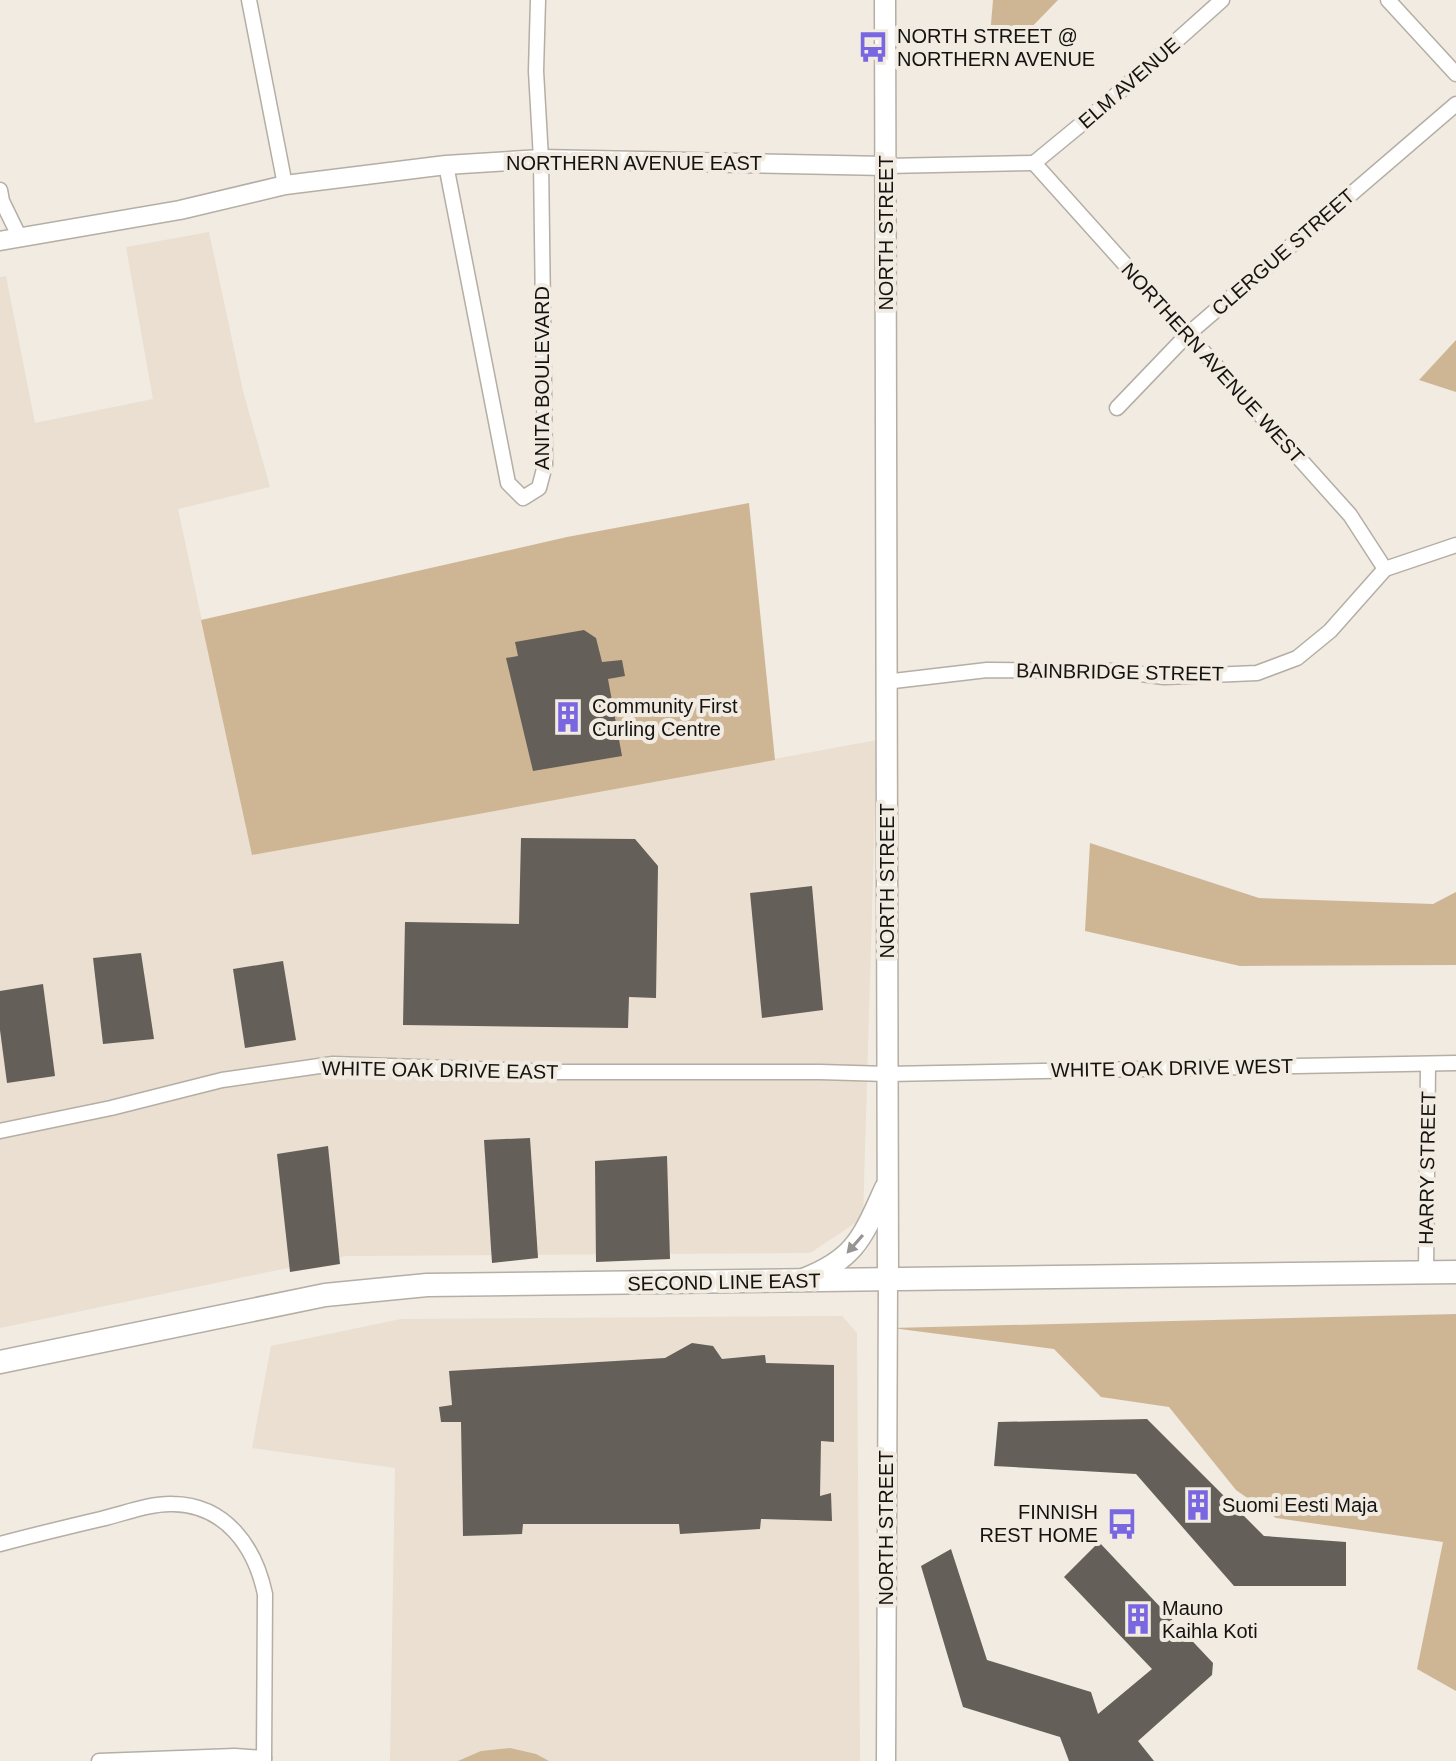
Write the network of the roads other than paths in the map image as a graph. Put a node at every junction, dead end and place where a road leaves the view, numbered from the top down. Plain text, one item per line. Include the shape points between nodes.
1 (249, 0) edge
2 (538, 0) edge
3 (885, 0) edge
4 (1222, 0) edge
5 (1388, 0) edge
6 (1456, 74) edge
7 (1456, 104) edge
8 (541, 159) junction
9 (1034, 163) junction
10 (446, 165) junction
11 (886, 166) junction
12 (285, 185) junction
13 (0, 190) edge
14 (20, 238) junction
15 (0, 241) edge
16 (1187, 335) junction
17 (1117, 408) dead end
18 (1456, 545) edge
19 (1385, 569) junction
20 (885, 682) junction
21 (1456, 1063) edge
22 (1428, 1064) junction
23 (887, 1074) junction
24 (0, 1131) edge
25 (888, 1180) junction
26 (1456, 1272) edge
27 (1426, 1273) junction
28 (796, 1281) junction
29 (888, 1281) junction
30 (0, 1362) edge
31 (0, 1544) edge
32 (264, 1759) edge
33 (99, 1761) edge
34 (886, 1761) edge

1 - 12 street
2 - 8 street, ANITA BOULEVARD
3 - 11 main road, NORTH STREET
4 - 9 street, ELM AVENUE
5 - 6 street
7 - 16 street, CLERGUE STREET
8 - 10 street, NORTHERN AVENUE EAST
8 - 10 street, ANITA BOULEVARD via 545,465 539,488 523,498 508,483
8 - 11 street, NORTHERN AVENUE EAST
9 - 11 street, NORTHERN AVENUE EAST
9 - 16 street, NORTHERN AVENUE WEST
10 - 12 street, NORTHERN AVENUE EAST
11 - 20 main road, NORTH STREET
12 - 14 street, NORTHERN AVENUE EAST
13 - 14 street
14 - 15 street, NORTHERN AVENUE EAST
16 - 17 street, CLERGUE STREET
16 - 19 street, NORTHERN AVENUE WEST via 1350,515
18 - 19 street, BAINBRIDGE STREET
19 - 20 street, BAINBRIDGE STREET via 1330,631 1297,658 1257,673 1164,677 1119,671 987,670
20 - 23 main road, NORTH STREET
21 - 22 street, WHITE OAK DRIVE WEST
22 - 23 street, WHITE OAK DRIVE WEST
22 - 27 street, HARRY STREET
23 - 24 street, WHITE OAK DRIVE EAST via 333,1064 222,1080
23 - 25 main road, NORTH STREET
25 -> 28 main road via 853,1248 826,1270
25 - 29 main road, NORTH STREET
26 - 27 highway, SECOND LINE EAST
27 - 29 highway, SECOND LINE EAST
28 - 29 highway, SECOND LINE EAST
28 - 30 highway, SECOND LINE EAST via 427,1285 340,1294
29 - 34 street, NORTH STREET
31 - 32 street via 171,1504 202,1508 225,1521 246,1542 265,1594
32 - 33 street

